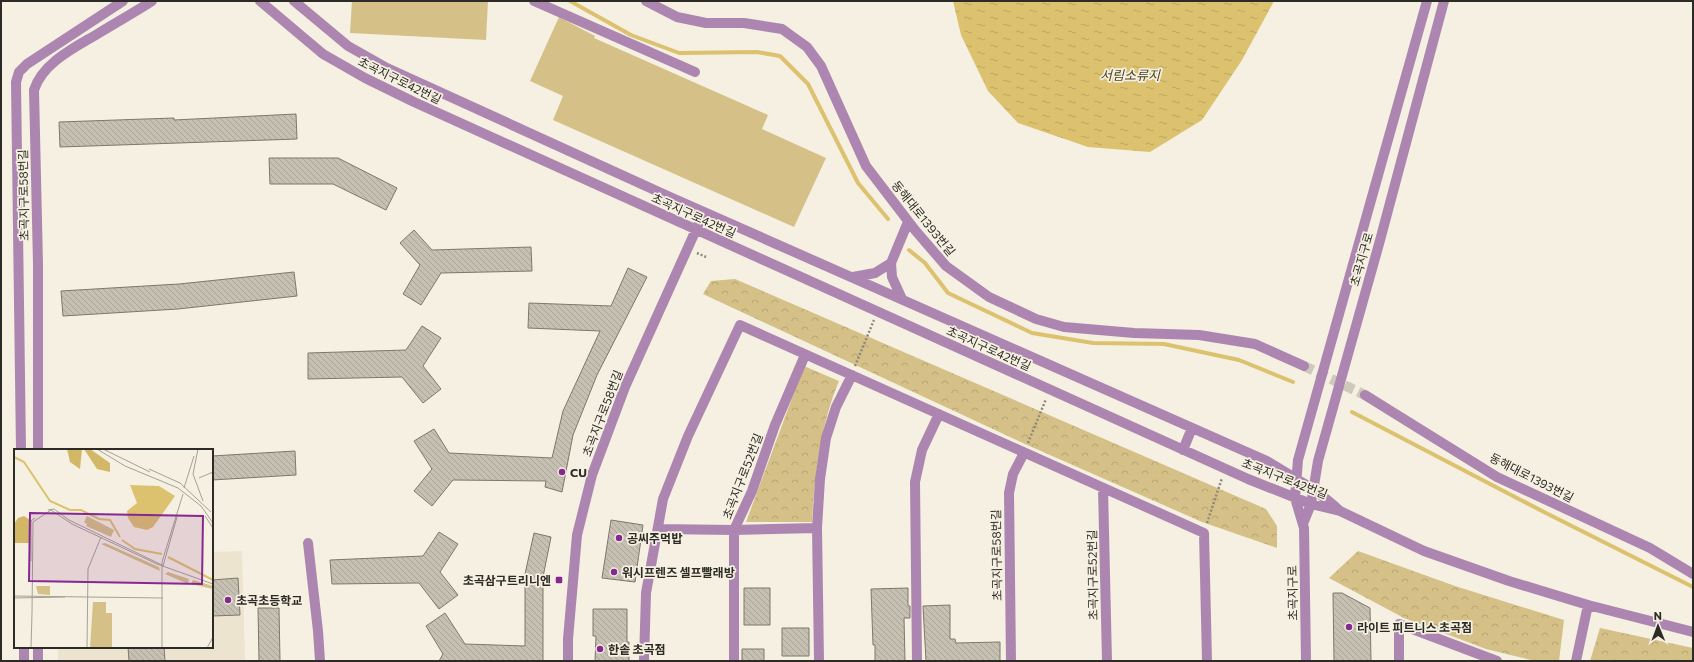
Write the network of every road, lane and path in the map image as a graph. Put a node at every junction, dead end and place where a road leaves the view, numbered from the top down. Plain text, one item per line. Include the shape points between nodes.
1 (123, 1) edge
2 (152, 1) edge
3 (260, 1) edge
4 (294, 1) edge
5 (534, 1) edge
6 (646, 1) edge
7 (1427, 1) edge
8 (1444, 1) edge
9 (695, 72) dead end
10 (704, 212) junction
11 (908, 222) junction
12 (696, 230) junction
13 (891, 263) junction
14 (853, 277) junction
15 (902, 299) junction
16 (877, 312) junction
17 (805, 354) junction
18 (1304, 366) tunnel mouth
19 (852, 375) junction
20 (1050, 390) junction
21 (1365, 395) tunnel mouth
22 (939, 414) junction
23 (1192, 428) junction
24 (21, 449) edge
25 (38, 449) edge
26 (1184, 450) junction
27 (1024, 453) junction
28 (1226, 468) junction
29 (1296, 479) junction
30 (1103, 488) junction
31 (1312, 488) junction
32 (1295, 498) junction
33 (1311, 504) junction
34 (1340, 511) junction
35 (1303, 524) junction
36 (818, 528) junction
37 (658, 529) junction
38 (734, 530) junction
39 (1204, 533) junction
40 (308, 543) dead end
41 (1693, 574) edge
42 (1588, 604) junction
43 (1693, 632) edge
44 (24, 648) edge
45 (38, 648) edge
46 (1486, 660) edge
47 (24, 661) edge
48 (38, 661) edge
49 (320, 661) edge
50 (568, 661) edge
51 (644, 661) edge
52 (734, 661) edge
53 (819, 661) edge
54 (917, 661) edge
55 (1011, 661) edge
56 (1107, 661) edge
57 (1207, 661) edge
58 (1306, 661) edge
59 (1399, 661) edge
60 (1497, 661) edge
61 (1576, 661) edge

1 - 24 street, 초곡지구로58번길 via 27,64 19,72 16,82
2 - 25 street, 초곡지구로58번길 via 66,53 42,74 34,90
3 - 12 street, 초곡지구로42번길 via 324,54 365,78
4 - 10 street, 초곡지구로42번길 via 348,46 387,68
5 - 9 street
6 - 11 street, 동해대로1393번길 via 677,17 706,23 744,23 782,29 807,47 821,66 866,166
7 - 29 street, 초곡지구로 via 1298,460
8 - 31 street, 초곡지구로
10 - 12 street, 초곡지구로58번길
10 - 14 street, 초곡지구로42번길
11 - 13 street
11 - 18 street, 동해대로1393번길 via 946,266 989,297 1036,319 1064,327 1134,334 1199,335 1255,344
12 - 16 street, 초곡지구로42번길
12 - 50 street, 초곡지구로58번길 via 625,387 592,475 577,535
13 - 14 street via 875,274
13 - 15 street via 892,277
14 - 15 street, 초곡지구로42번길
15 - 23 street, 초곡지구로42번길
16 - 19 path
16 - 20 street, 초곡지구로42번길
17 - 19 street
17 - 37 street via 740,325 688,436 663,499
17 - 38 street, 초곡지구로52번길 via 775,425 752,491
19 - 22 street
19 - 36 street via 836,407 826,438 820,479
20 - 26 street, 초곡지구로42번길
20 - 27 path
21 - 41 street, 동해대로1393번길 via 1497,477 1650,548
22 - 27 street
22 - 54 street via 922,450 915,482
23 - 26 street
23 - 29 street, 초곡지구로42번길 via 1267,462
26 - 28 street, 초곡지구로42번길
27 - 30 street
27 - 55 street, 초곡지구로58번길 via 1013,474 1009,493
28 - 32 street, 초곡지구로42번길
28 - 39 path
29 - 31 street, 초곡지구로42번길
29 - 32 street, 초곡지구로
30 - 39 street
30 - 56 street, 초곡지구로52번길
31 - 33 street, 초곡지구로
31 - 34 street, 초곡지구로42번길
32 - 33 street, 초곡지구로42번길
32 - 35 street, 초곡지구로
33 - 34 street, 초곡지구로42번길
33 - 35 street, 초곡지구로
34 - 42 street via 1424,551 1509,581
35 - 58 street, 초곡지구로
36 - 38 street
36 - 53 street
37 - 38 street
37 - 51 street via 646,592
38 - 52 street, 초곡지구로52번길
39 - 57 street
40 - 49 street
42 - 43 street
42 - 61 street
44 - 47 street
45 - 48 street
46 - 59 street via 1399,624
46 - 60 street

